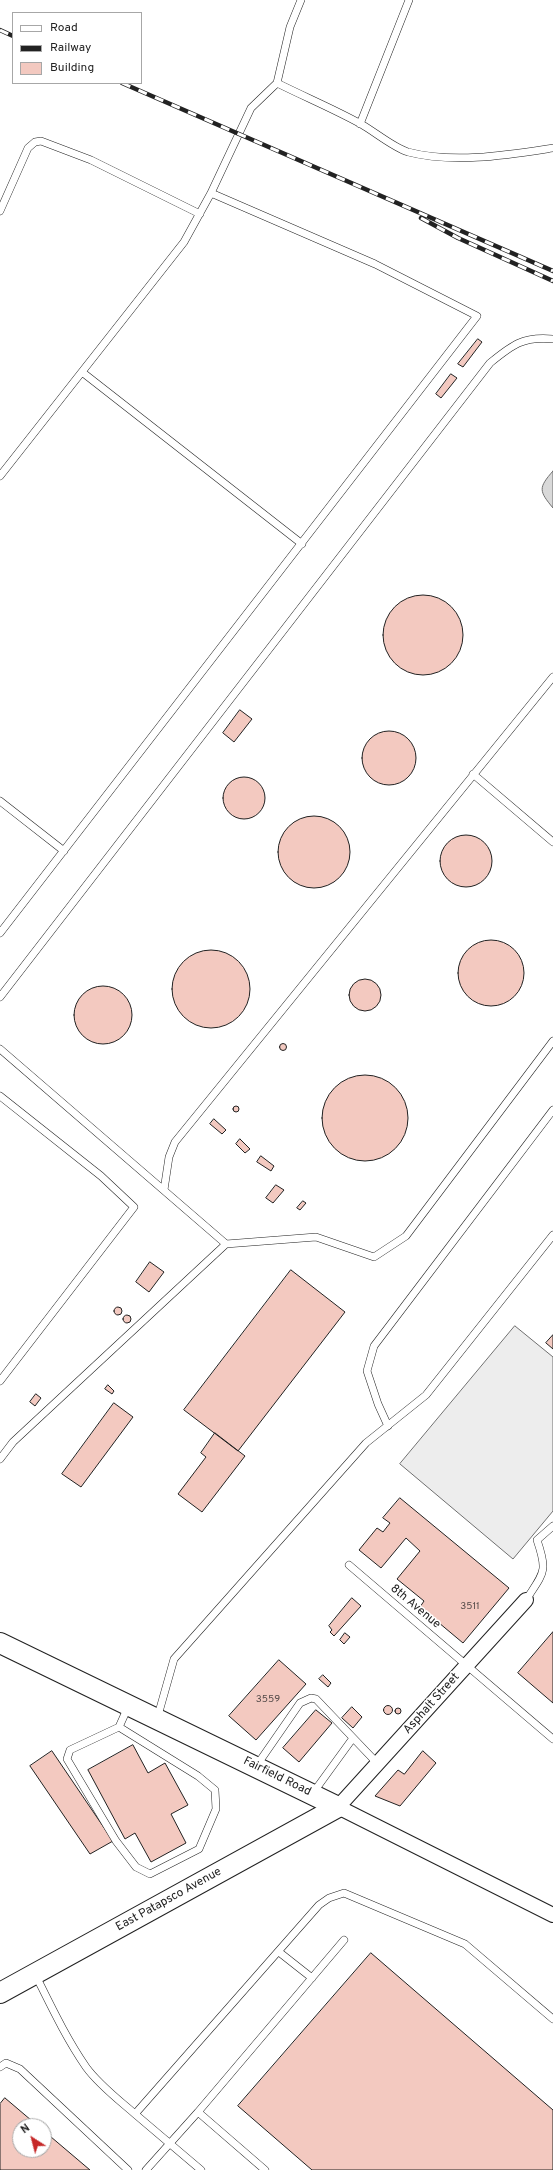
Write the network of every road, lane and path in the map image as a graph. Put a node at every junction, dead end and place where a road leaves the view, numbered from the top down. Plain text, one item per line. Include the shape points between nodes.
1 (301, 0) edge
2 (408, 0) edge
3 (277, 83) junction
4 (360, 124) junction
5 (553, 148) edge
6 (211, 193) junction
7 (0, 211) edge
8 (200, 214) junction
9 (553, 339) edge
10 (82, 372) junction
11 (0, 476) edge
12 (302, 544) junction
13 (553, 677) edge
14 (473, 774) junction
15 (0, 801) edge
16 (553, 842) edge
17 (64, 851) junction
18 (0, 933) edge
19 (0, 997) edge
20 (553, 1041) edge
21 (0, 1048) edge
22 (0, 1096) edge
23 (553, 1110) edge
24 (164, 1190) junction
25 (553, 1235) edge
26 (226, 1244) junction
27 (0, 1381) edge
28 (388, 1426) junction
29 (0, 1459) edge
30 (553, 1526) edge
31 (349, 1565) dead end
32 (526, 1600) joint
33 (0, 1642) edge
34 (468, 1666) junction
35 (129, 1705) junction
36 (157, 1719) junction
37 (119, 1727) junction
38 (353, 1738) junction
39 (553, 1739) edge
40 (378, 1764) junction
41 (256, 1767) junction
42 (312, 1795) junction
43 (338, 1807) junction
44 (553, 1915) edge
45 (344, 1940) dead end
46 (279, 1952) junction
47 (35, 1974) junction
48 (312, 1978) junction
49 (0, 1993) edge
50 (553, 2019) edge
51 (0, 2066) edge
52 (198, 2112) junction
53 (135, 2114) junction
54 (169, 2142) junction
55 (128, 2170) edge
56 (146, 2170) edge
57 (201, 2170) edge
58 (265, 2170) edge

1 - 3 lane via 290,27
2 - 4 lane
3 - 4 lane
3 - 6 lane via 251,108
4 - 5 lane via 407,151 434,157 510,155
6 - 8 lane
6 - 12 lane via 375,264 477,316
7 - 8 lane via 28,148 40,141 91,160
8 - 10 lane via 184,242
9 - 19 lane via 537,337 522,341 508,348 490,363
10 - 11 lane
10 - 12 lane
12 - 17 lane
13 - 14 lane
14 - 16 lane
14 - 24 lane via 175,1142 169,1157
15 - 17 lane
17 - 18 lane
20 - 26 lane via 406,1236 374,1257 316,1237
21 - 24 lane
22 - 27 lane via 101,1176 134,1207
23 - 28 lane via 374,1346 367,1370
24 - 26 lane
25 - 28 lane via 426,1395
26 - 29 lane via 13,1442
28 - 36 lane via 366,1444 174,1659
30 - 32 lane via 537,1540 545,1565 543,1573
31 - 34 lane, 8th Avenue
32 - 34 street, Asphalt Street
33 - 35 street, Fairfield Road
34 - 39 lane, 8th Avenue
34 - 40 street, Asphalt Street
35 - 36 street, Fairfield Road
35 - 37 lane
36 - 41 street, Fairfield Road
37 - 37 lane via 70,1750 67,1759 116,1841 136,1867 150,1874 198,1850 216,1809 215,1790 198,1776
38 - 40 lane
38 - 41 lane via 316,1699 311,1698 300,1704
38 - 42 lane
40 - 43 street, Asphalt Street
41 - 42 street, Fairfield Road
42 - 43 street, Fairfield Road
43 - 44 street, Fairfield Road
43 - 47 street, East Patapsco Avenue
45 - 48 lane
46 - 48 lane
46 - 50 lane via 319,1905 328,1898 344,1893 465,1944
46 - 53 lane
47 - 49 street, East Patapsco Avenue
47 - 53 lane via 59,2024 87,2068
48 - 52 lane
51 - 55 lane via 6,2063 20,2070
52 - 54 lane
52 - 58 lane
53 - 54 lane
54 - 56 lane
54 - 57 lane

